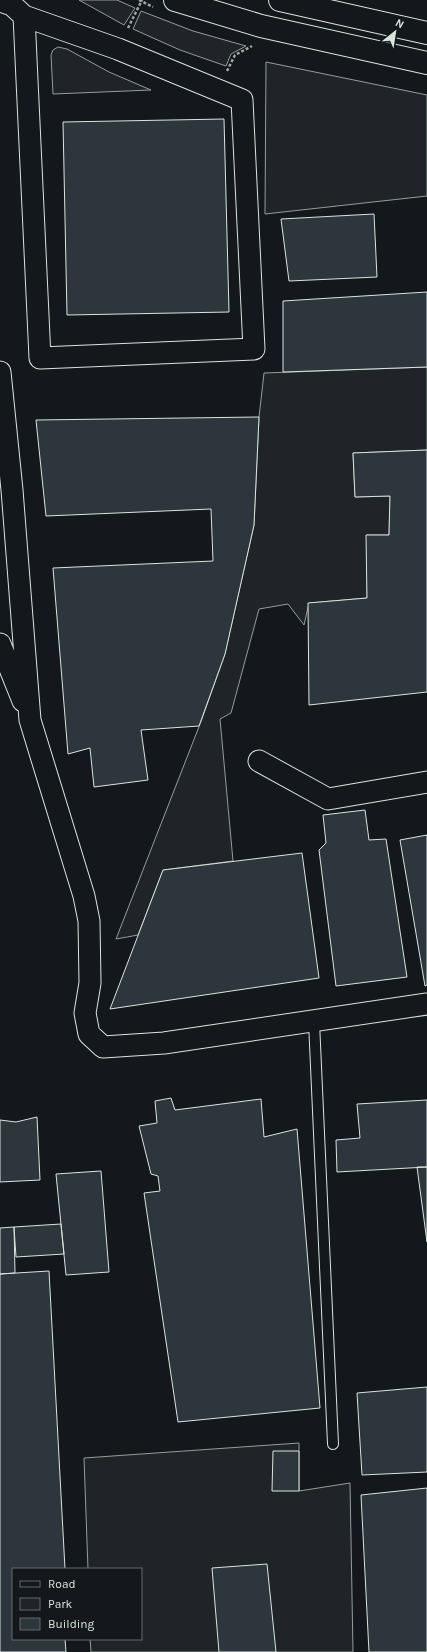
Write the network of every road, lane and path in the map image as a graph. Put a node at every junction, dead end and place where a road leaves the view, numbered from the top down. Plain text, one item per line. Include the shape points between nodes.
1 (142, 0) edge
2 (175, 0) edge
3 (280, 0) edge
4 (0, 1) edge
5 (24, 16) junction
6 (261, 26) junction
7 (427, 32) edge
8 (118, 49) junction
9 (427, 63) edge
10 (221, 91) junction
11 (0, 372) edge
12 (12, 490) junction
13 (0, 510) edge
14 (9, 564) edge
15 (0, 644) edge
16 (30, 720) junction
17 (259, 761) dead end
18 (427, 782) edge
19 (427, 1004) edge
20 (314, 1022) junction
21 (333, 1444) dead end

1 - 8 path
2 - 6 main road
3 - 7 main road
4 - 5 street via 12,5
5 - 8 street
5 - 10 street via 40,358 254,349 242,100
6 - 9 main road
6 - 10 path via 256,41 250,48 235,55
8 - 10 street
11 - 12 street
12 - 13 street
12 - 14 street
14 - 16 street
15 - 16 street
16 - 20 street via 84,896 89,921 90,983 86,1014 89,1034 103,1047 164,1043
17 - 18 street via 328,799
19 - 20 street
20 - 21 lane

